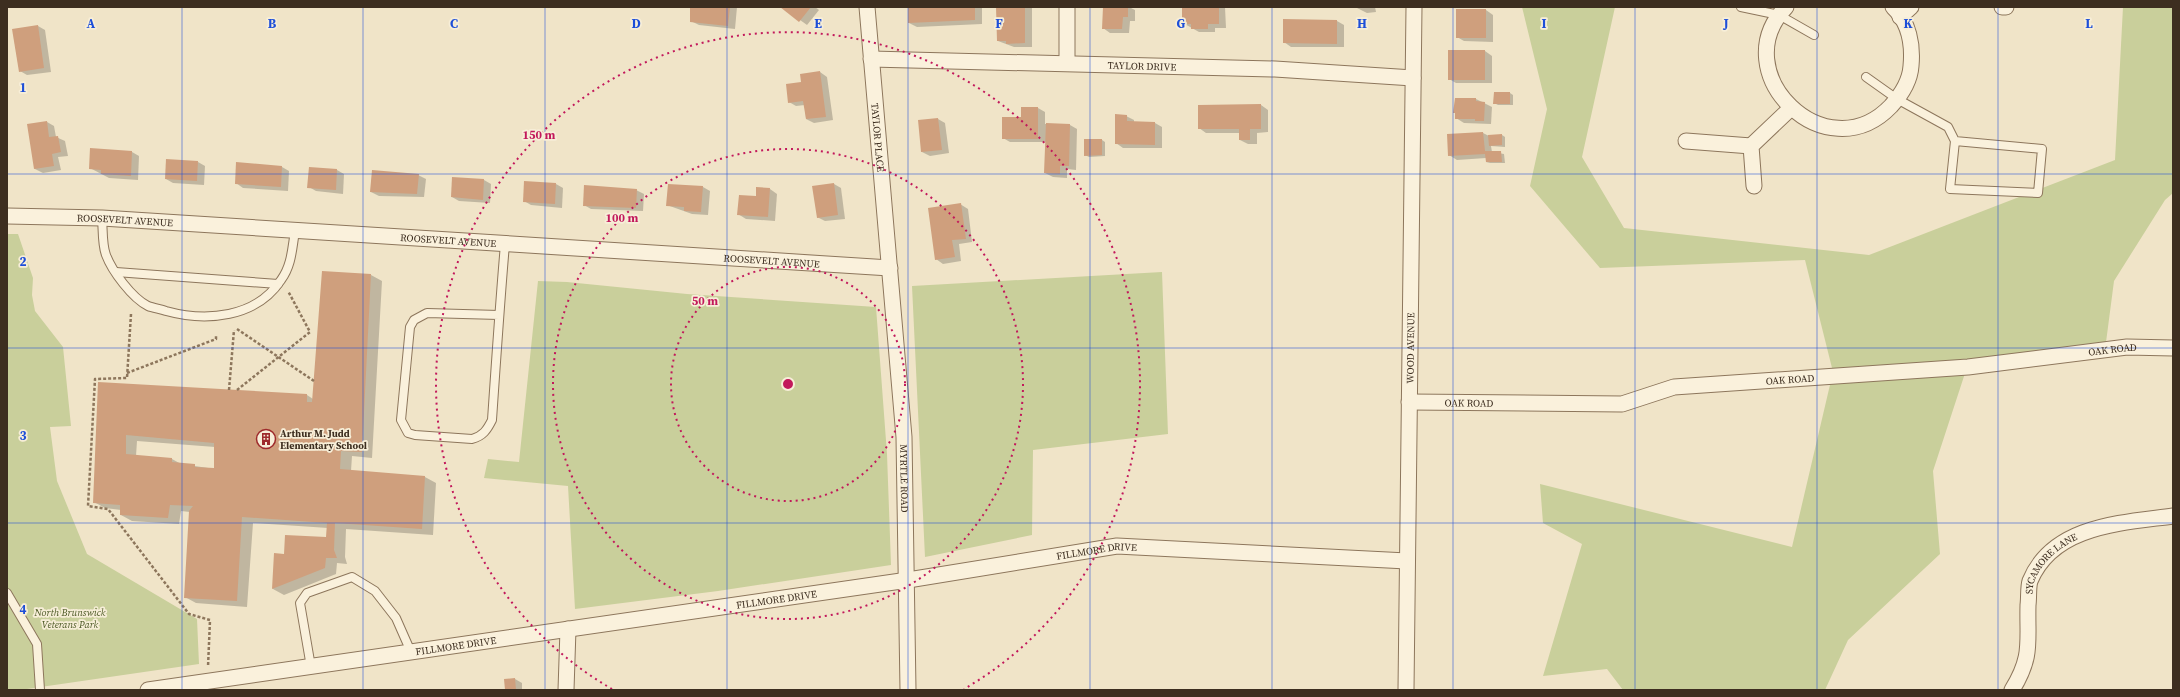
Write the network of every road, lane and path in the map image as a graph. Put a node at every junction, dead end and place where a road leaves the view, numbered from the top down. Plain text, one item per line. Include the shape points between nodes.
1 (867, 7) edge
2 (1067, 7) edge
3 (1414, 7) edge
4 (1741, 7) edge
5 (2002, 7) edge
6 (2006, 7) edge
7 (1901, 10) edge
8 (1782, 11) edge
9 (1814, 35) dead end
10 (871, 59) junction
11 (1067, 63) junction
12 (1866, 77) dead end
13 (1413, 78) junction
14 (1897, 99) junction
15 (1791, 108) junction
16 (1686, 141) dead end
17 (1955, 141) junction
18 (1751, 146) junction
19 (1754, 186) dead end
20 (7, 216) edge
21 (102, 218) junction
22 (295, 230) junction
23 (505, 244) junction
24 (890, 268) junction
25 (116, 272) junction
26 (278, 284) junction
27 (288, 291) dead end
28 (131, 314) dead end
29 (500, 315) junction
30 (216, 335) dead end
31 (2173, 348) edge
32 (278, 357) junction
33 (127, 373) junction
34 (314, 381) dead end
35 (229, 390) dead end
36 (238, 390) dead end
37 (1409, 402) junction
38 (2173, 516) edge
39 (1407, 562) junction
40 (908, 580) junction
41 (7, 593) edge
42 (568, 630) junction
43 (411, 652) junction
44 (311, 667) junction
45 (208, 669) dead end
46 (219, 685) edge
47 (40, 690) edge
48 (148, 690) edge
49 (566, 690) edge
50 (908, 690) edge
51 (1406, 690) edge
52 (2012, 690) edge

1 - 10 street, TAYLOR PLACE
2 - 11 street
3 - 13 street, WOOD AVENUE
4 - 8 lane
5 - 6 street
7 - 14 street via 1912,54 1906,85
8 - 9 lane
8 - 15 street via 1769,41 1768,62 1775,88
10 - 11 street, TAYLOR DRIVE
10 - 24 street, TAYLOR PLACE
11 - 13 street, TAYLOR DRIVE via 1275,69
12 - 14 lane
13 - 37 street, WOOD AVENUE
14 - 15 street via 1873,120 1842,128 1810,121
14 - 17 lane via 1948,127
15 - 18 street
16 - 18 street
17 - 17 lane via 2042,149 2038,193 1950,189
18 - 19 street
20 - 21 street, ROOSEVELT AVENUE
21 - 22 street, ROOSEVELT AVENUE
21 - 25 lane via 105,254
22 - 23 street, ROOSEVELT AVENUE
22 - 26 lane via 290,263
23 - 24 street, ROOSEVELT AVENUE
23 - 29 lane
24 - 40 street, MYRTLE ROAD via 904,436
25 - 26 lane
25 - 26 lane via 122,282 148,306 184,316 217,317 242,310 264,299
27 - 32 path via 310,332
28 - 33 path
29 - 29 lane via 492,420 488,429 481,436 472,439 415,435 408,432 401,420 410,327 414,320 427,313
30 - 33 path via 216,339
31 - 37 street, OAK ROAD via 2127,347 1968,367 1674,387 1622,404
32 - 34 path
32 - 35 path via 236,329
32 - 36 path
33 - 45 path via 127,378 95,379 88,506 108,509 189,614 210,620
37 - 39 street, WOOD AVENUE
38 - 52 street, SYCAMORE LANE via 2120,523 2078,534 2048,555 2030,582 2029,642 2023,672
39 - 40 street, FILLMORE DRIVE via 1117,546
39 - 51 street, WOOD AVENUE
40 - 42 street, FILLMORE DRIVE
40 - 50 street, MYRTLE ROAD
41 - 47 lane via 37,644
42 - 43 street, FILLMORE DRIVE
42 - 49 street
43 - 44 street, FILLMORE DRIVE
43 - 44 lane via 396,618 375,591 352,577 306,593 300,604
44 - 46 street, FILLMORE DRIVE
46 - 48 street, FILLMORE DRIVE

